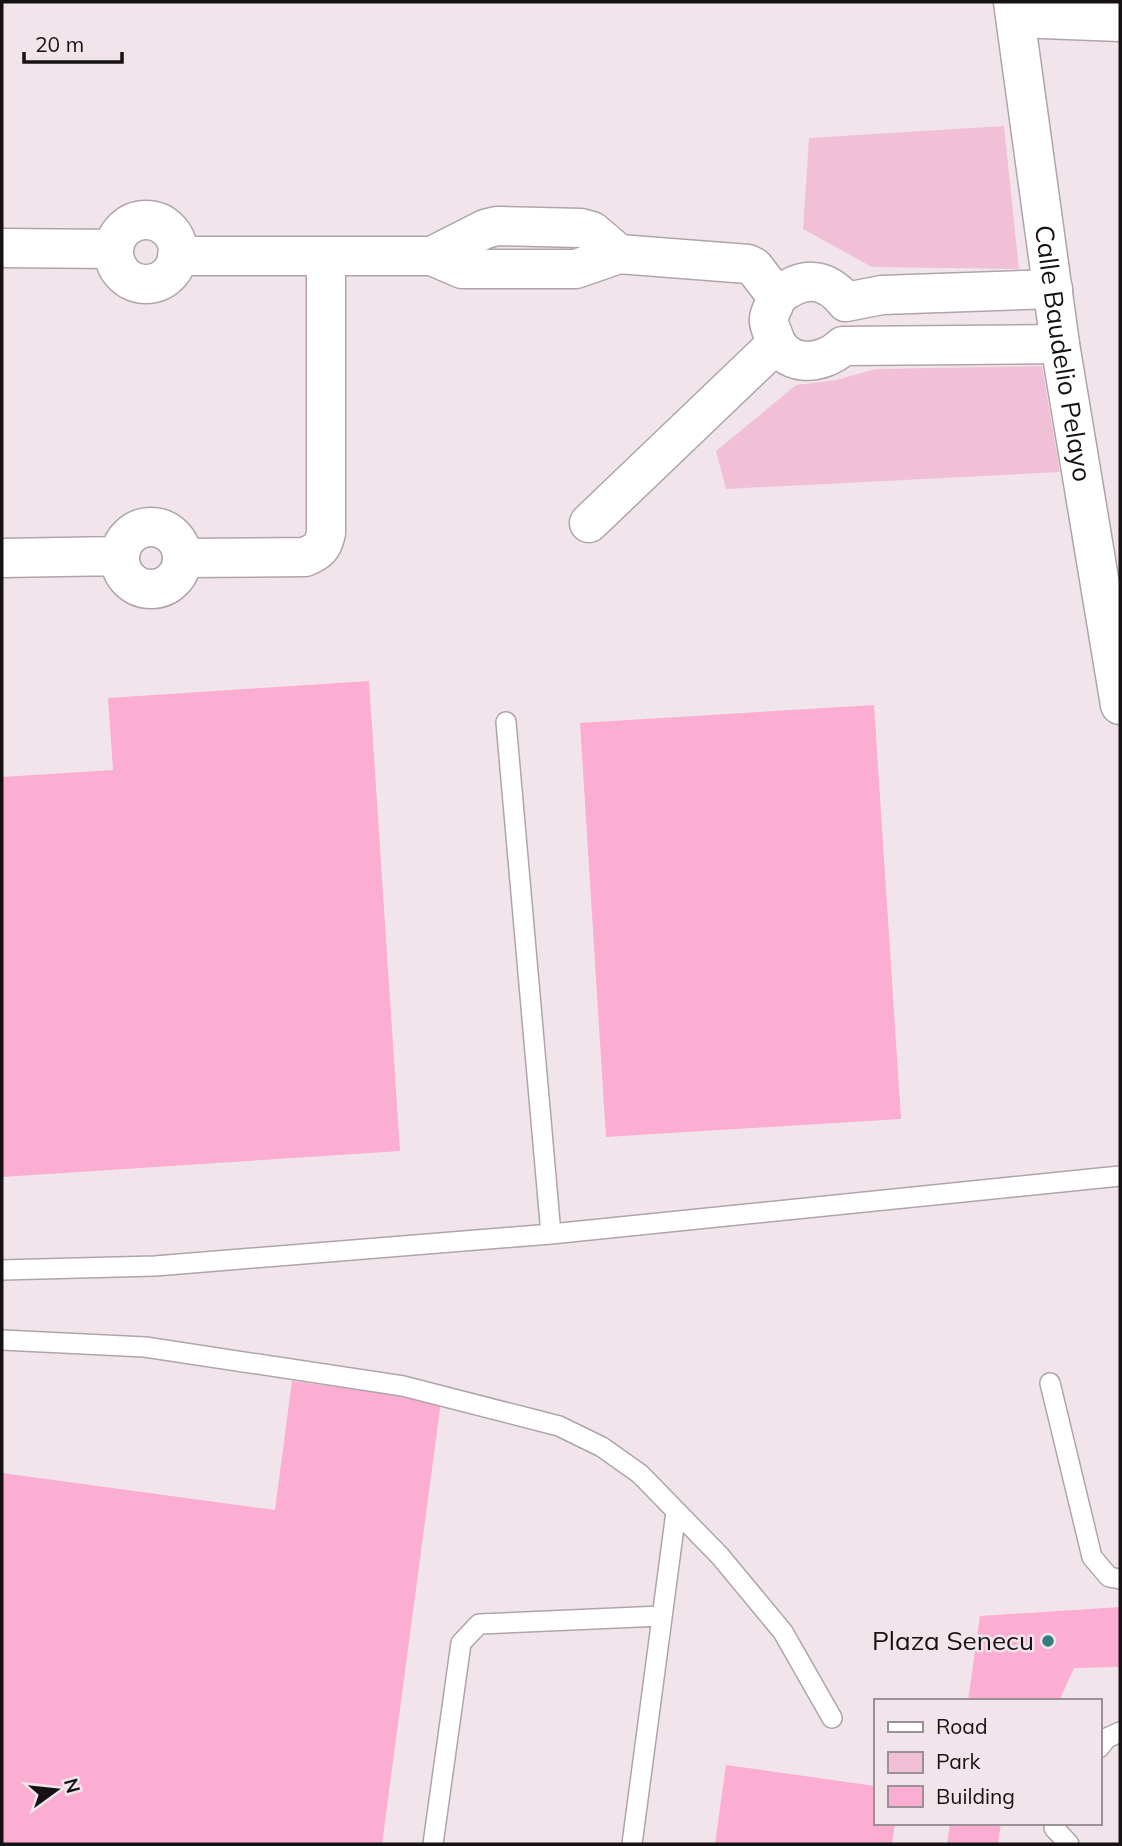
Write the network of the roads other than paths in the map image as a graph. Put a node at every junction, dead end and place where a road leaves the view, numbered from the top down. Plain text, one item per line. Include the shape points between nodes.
1 (1014, 10) edge
2 (1120, 22) edge
3 (2, 248) edge
4 (326, 256) junction
5 (1053, 289) junction
6 (777, 297) junction
7 (846, 302) junction
8 (776, 344) junction
9 (1060, 344) junction
10 (843, 346) junction
11 (589, 523) dead end
12 (2, 558) edge
13 (1120, 705) edge
14 (506, 722) dead end
15 (1120, 1176) edge
16 (551, 1234) junction
17 (2, 1270) edge
18 (2, 1340) edge
19 (1050, 1383) dead end
20 (676, 1512) junction
21 (1120, 1579) edge
22 (661, 1616) junction
23 (832, 1718) dead end
24 (1054, 1832) edge
25 (433, 1844) edge
26 (632, 1844) edge
27 (1069, 1844) edge

1 - 2 street
1 - 5 street, Calle Baudelio Pelayo
3 - 4 street via 113,249 118,270 138,284 153,285 172,272 177,256
4 - 6 street via 432,256 497,226 581,228 592,231 619,254 748,264
4 - 12 street via 327,533 318,552 306,557 183,558 174,579 159,589 138,586 128,579 120,556
5 - 7 street via 882,295
5 - 9 street, Calle Baudelio Pelayo
6 - 7 street via 793,284 822,282
6 - 8 street via 768,320
7 - 10 street via 850,331
8 - 10 street via 784,354 813,363 833,356
8 - 11 street
9 - 10 street
9 - 13 street, Calle Baudelio Pelayo
14 - 16 lane
15 - 16 lane
16 - 17 lane via 155,1266
18 - 20 lane via 145,1347 403,1386 559,1426 602,1447 640,1475
19 - 21 lane via 1092,1557 1109,1577
20 - 22 lane
20 - 23 lane via 720,1556 783,1632
22 - 25 lane via 478,1624 461,1643
22 - 26 lane
24 - 27 lane

